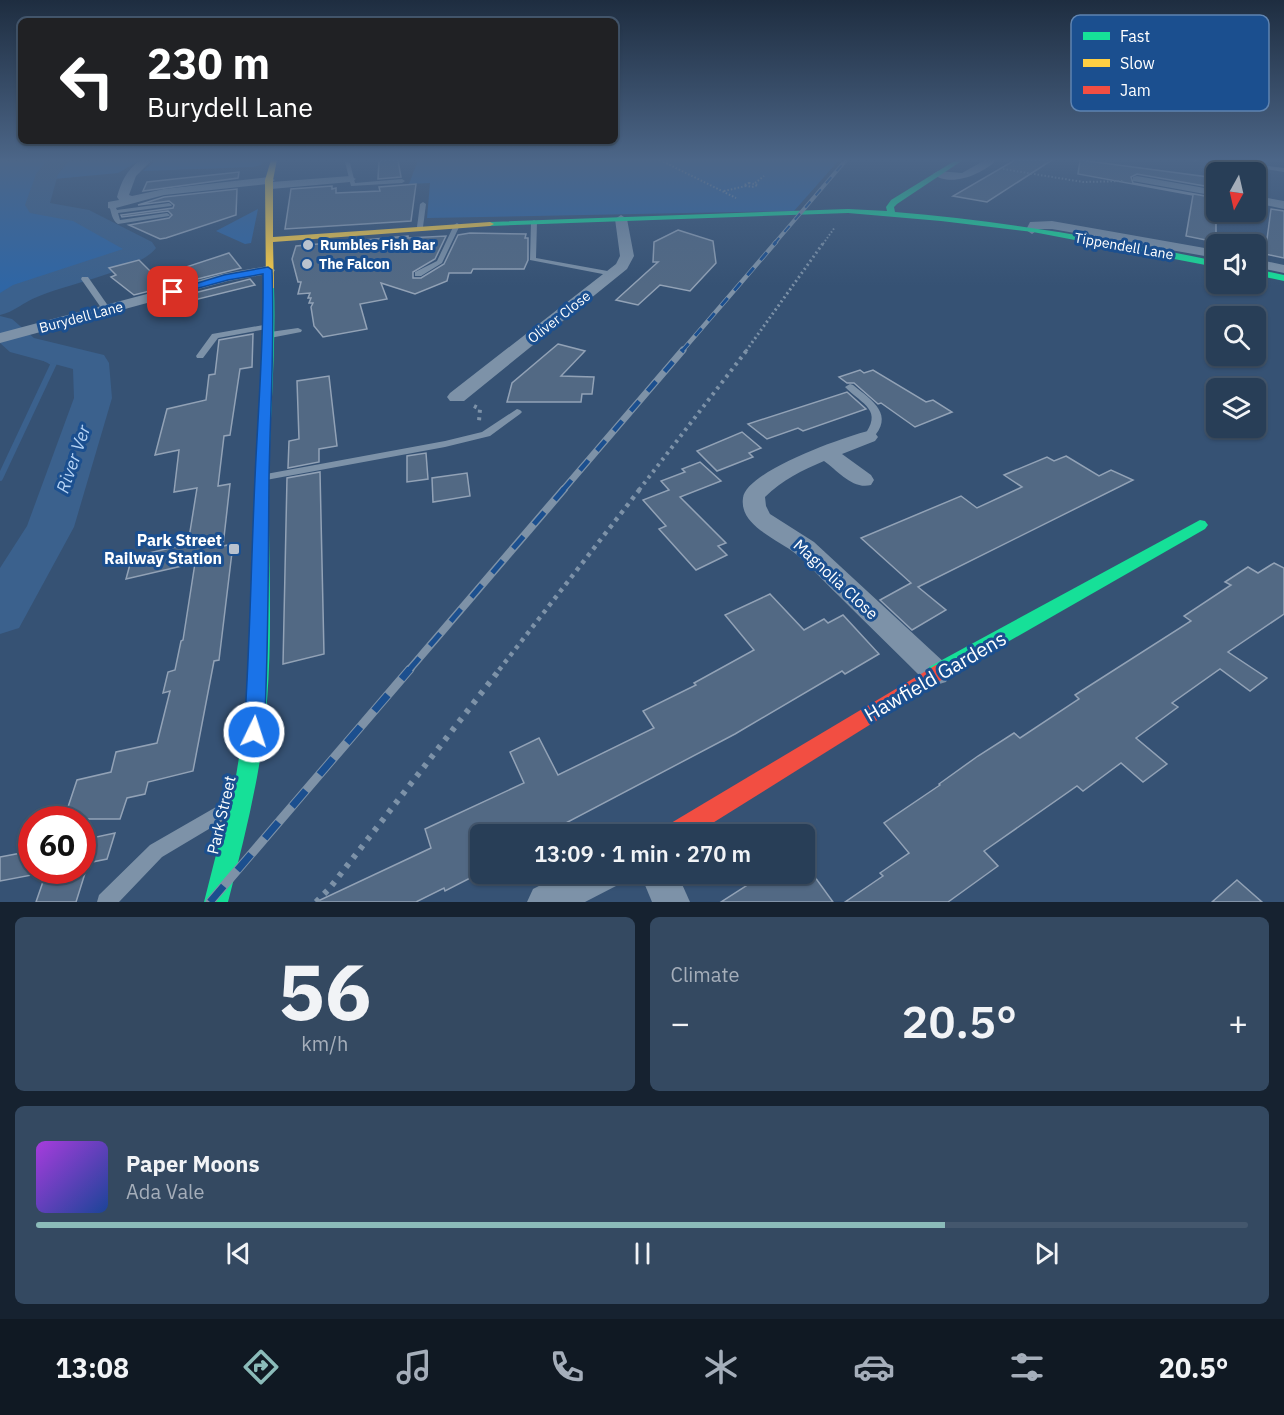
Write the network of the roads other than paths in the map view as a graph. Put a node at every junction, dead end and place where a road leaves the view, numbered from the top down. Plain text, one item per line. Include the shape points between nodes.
1 (126, 202) edge
2 (270, 202) edge
3 (894, 202) edge
4 (1268, 202) edge
5 (423, 204) dead end
6 (168, 205) dead end
7 (1284, 205) edge
8 (112, 208) junction
9 (891, 212) junction
10 (167, 215) dead end
11 (621, 219) junction
12 (534, 222) junction
13 (457, 225) junction
14 (420, 227) junction
15 (1032, 230) junction
16 (269, 240) junction
17 (1206, 252) edge
18 (1206, 262) edge
19 (1266, 264) edge
20 (1284, 269) edge
21 (268, 270) junction
22 (418, 274) dead end
23 (613, 274) junction
24 (1266, 274) edge
25 (1284, 278) edge
26 (85, 279) dead end
27 (107, 310) junction
28 (298, 330) dead end
29 (269, 331) junction
30 (0, 338) edge
31 (200, 356) dead end
32 (850, 387) dead end
33 (458, 397) road end
34 (517, 412) dead end
35 (868, 437) joint
36 (828, 453) junction
37 (262, 478) junction
38 (862, 480) dead end
39 (1200, 525) dead end
40 (936, 673) junction
41 (243, 798) junction
42 (690, 824) edge
43 (581, 884) edge
44 (663, 884) edge
45 (106, 902) edge
46 (216, 902) edge
47 (546, 902) edge
48 (671, 902) edge

1 - 8 street
2 - 16 street, Park Street
3 - 9 street
4 - 7 street
5 - 14 lane
6 - 8 lane
8 - 10 lane via 118,222
9 - 11 street, Tippendell Lane
9 - 15 street, Tippendell Lane
11 - 12 street, Tippendell Lane
11 - 23 street, Oliver Close via 627,256
12 - 13 street, Tippendell Lane
12 - 23 lane via 532,259
13 - 14 street, Tippendell Lane
13 - 22 lane via 440,262
14 - 16 street, Tippendell Lane
15 - 17 street, Tippendell Lane via 1035,225 1052,225
15 - 18 street, Tippendell Lane
16 - 21 street, Park Street
19 - 20 street
21 - 27 street, Burydell Lane via 227,277
21 - 29 street, Park Street
23 - 33 street, Oliver Close
24 - 25 street
26 - 27 lane
27 - 30 street, Burydell Lane
28 - 29 lane
29 - 31 lane via 215,336
29 - 37 street, Park Street
32 - 35 lane via 877,414 878,425
34 - 37 lane via 486,434
35 - 36 street, Magnolia Close
36 - 38 street
36 - 40 street, Magnolia Close via 765,482 754,495 754,506 761,519 805,548
37 - 41 street, Park Street via 259,655 254,732
39 - 40 street, Hawfield Gardens
40 - 42 street, Hawfield Gardens
41 - 45 lane via 156,851
41 - 46 street, Park Street
43 - 47 street
44 - 48 street

